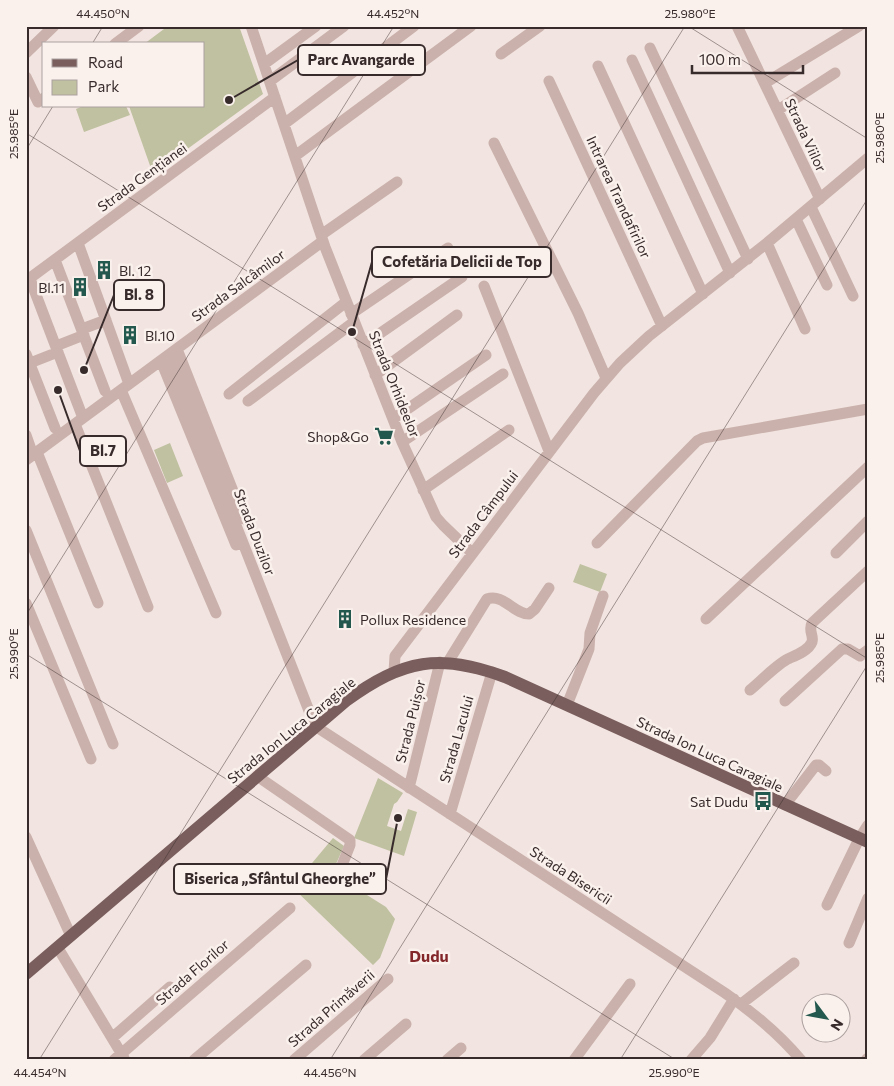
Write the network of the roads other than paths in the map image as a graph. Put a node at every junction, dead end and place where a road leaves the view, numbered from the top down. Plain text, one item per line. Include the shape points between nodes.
1 (54, 26) edge
2 (139, 26) edge
3 (316, 26) edge
4 (344, 26) edge
5 (414, 26) edge
6 (540, 26) edge
7 (859, 26) edge
8 (255, 28) edge
9 (741, 28) edge
10 (470, 32) edge
11 (119, 42) edge
12 (650, 48) dead end
13 (26, 53) edge
14 (501, 54) dead end
15 (632, 60) dead end
16 (264, 64) junction
17 (598, 66) dead end
18 (835, 73) dead end
19 (26, 78) edge
20 (270, 81) junction
21 (550, 81) dead end
22 (765, 83) junction
23 (275, 97) junction
24 (42, 99) edge
25 (778, 110) junction
26 (284, 124) junction
27 (494, 143) dead end
28 (868, 158) edge
29 (296, 159) junction
30 (397, 182) dead end
31 (815, 203) junction
32 (796, 219) junction
33 (322, 238) junction
34 (78, 243) junction
35 (767, 244) junction
36 (448, 248) dead end
37 (748, 259) junction
38 (55, 260) junction
39 (730, 273) junction
40 (462, 277) dead end
41 (28, 280) edge
42 (826, 285) dead end
43 (484, 286) dead end
44 (703, 294) junction
45 (853, 296) dead end
46 (346, 302) junction
47 (457, 315) dead end
48 (352, 318) junction
49 (106, 320) junction
50 (662, 326) junction
51 (805, 329) dead end
52 (83, 332) junction
53 (363, 345) junction
54 (57, 349) junction
55 (486, 354) dead end
56 (169, 355) junction
57 (29, 366) edge
58 (503, 374) dead end
59 (375, 375) junction
60 (606, 378) junction
61 (125, 387) junction
62 (105, 390) dead end
63 (229, 394) dead end
64 (248, 401) dead end
65 (868, 408) edge
66 (393, 419) junction
67 (79, 421) junction
68 (55, 428) dead end
69 (509, 430) dead end
70 (26, 436) edge
71 (402, 442) junction
72 (549, 451) junction
73 (32, 455) edge
74 (868, 467) edge
75 (423, 490) junction
76 (244, 519) dead end
77 (868, 522) edge
78 (26, 530) edge
79 (597, 542) dead end
80 (472, 552) junction
81 (836, 553) dead end
82 (868, 571) edge
83 (549, 588) dead end
84 (603, 596) dead end
85 (26, 603) edge
86 (98, 603) dead end
87 (148, 607) dead end
88 (216, 614) dead end
89 (706, 619) dead end
90 (868, 650) edge
91 (444, 662) junction
92 (394, 672) junction
93 (492, 672) junction
94 (750, 690) dead end
95 (785, 701) dead end
96 (568, 705) junction
97 (314, 724) junction
98 (113, 744) dead end
99 (91, 759) dead end
100 (826, 771) dead end
101 (257, 776) junction
102 (409, 788) junction
103 (785, 805) junction
104 (450, 814) junction
105 (868, 825) edge
106 (26, 837) edge
107 (864, 840) edge
108 (338, 873) dead end
109 (868, 898) edge
110 (827, 905) dead end
111 (290, 908) dead end
112 (71, 936) junction
113 (849, 942) dead end
114 (58, 948) junction
115 (794, 963) dead end
116 (306, 965) dead end
117 (26, 974) edge
118 (388, 979) dead end
119 (630, 984) dead end
120 (170, 987) dead end
121 (738, 1002) junction
122 (406, 1024) dead end
123 (112, 1038) junction
124 (461, 1048) dead end
125 (120, 1058) edge
126 (194, 1060) edge
127 (294, 1060) edge
128 (364, 1060) edge
129 (447, 1060) edge
130 (574, 1060) edge
131 (691, 1060) edge
132 (801, 1060) edge

1 - 13 street
2 - 11 street
3 - 16 street
4 - 20 street
5 - 26 street
6 - 14 street
7 - 22 street
8 - 16 street, Strada Orhideelor
9 - 22 street, Strada Viilor
10 - 29 street
12 - 37 street
15 - 39 street
16 - 20 street, Strada Orhideelor
17 - 44 street
18 - 25 street
19 - 24 street via 38,102
20 - 23 street, Strada Orhideelor
21 - 50 street, Intrarea Trandafirilor
22 - 25 street, Strada Viilor
23 - 26 street, Strada Orhideelor
23 - 34 street, Strada Gențianei
25 - 31 street, Strada Viilor
26 - 29 street, Strada Orhideelor
27 - 60 street via 578,313
28 - 31 street, Strada Câmpului
29 - 33 street, Strada Orhideelor
30 - 33 street, Strada Salcâmilor
31 - 32 street, Strada Câmpului
31 - 45 street, Strada Viilor
32 - 35 street, Strada Câmpului
32 - 42 street
33 - 46 street, Strada Orhideelor
33 - 56 street, Strada Salcâmilor
34 - 38 street, Strada Gențianei
34 - 49 street
35 - 37 street, Strada Câmpului
35 - 51 street
36 - 48 street
37 - 39 street, Strada Câmpului
38 - 41 street, Strada Gențianei
38 - 52 street
39 - 44 street, Strada Câmpului
40 - 53 street
41 - 54 street
43 - 72 street
44 - 50 street, Strada Câmpului
46 - 48 street, Strada Orhideelor
46 - 63 street
47 - 59 street
48 - 53 street, Strada Orhideelor
48 - 64 street
49 - 52 street
49 - 61 street
50 - 60 street, Strada Câmpului
52 - 54 street
52 - 62 street
53 - 59 street, Strada Orhideelor
54 - 57 street
54 - 67 street
55 - 66 street
56 - 61 street, Strada Salcâmilor
56 - 76 street
56 - 97 street, Strada Duzilor
57 - 68 street
58 - 71 street
59 - 66 street, Strada Orhideelor
60 - 72 street, Strada Câmpului
61 - 67 street, Strada Salcâmilor
61 - 88 street
65 - 79 street via 703,438 690,446
66 - 71 street, Strada Orhideelor
67 - 73 street, Strada Salcâmilor
67 - 87 street
69 - 75 street
70 - 73 street
71 - 75 street, Strada Orhideelor
72 - 80 street, Strada Câmpului
73 - 86 street
74 - 89 street
75 - 80 street, Strada Orhideelor via 439,522
77 - 81 street
78 - 98 street
80 - 92 street, Strada Câmpului via 395,656
82 - 94 street via 812,623 810,644
83 - 91 street, Strada Puișor via 529,614 498,599 487,599
84 - 96 street
85 - 99 street
90 - 95 street via 860,656 842,649
91 - 92 main road, Strada Ion Luca Caragiale via 414,665
91 - 93 main road, Strada Ion Luca Caragiale
91 - 102 street, Strada Puișor
92 - 97 main road, Strada Ion Luca Caragiale via 356,693
93 - 96 main road, Strada Ion Luca Caragiale
93 - 104 street, Strada Lacului
96 - 103 main road, Strada Ion Luca Caragiale
97 - 101 main road, Strada Ion Luca Caragiale
97 - 102 street, Strada Bisericii
100 - 103 street via 816,765
101 - 108 street via 350,840
101 - 112 main road, Strada Ion Luca Caragiale
102 - 104 street, Strada Bisericii
103 - 107 main road, Strada Ion Luca Caragiale
104 - 121 street, Strada Bisericii
105 - 107 street
106 - 112 street
107 - 110 street
109 - 113 street
111 - 125 street, Strada Florilor
112 - 114 main road, Strada Ion Luca Caragiale
114 - 117 main road, Strada Ion Luca Caragiale
114 - 123 street
115 - 121 street
116 - 126 street
118 - 127 street, Strada Primăverii
119 - 130 street
120 - 123 street
121 - 131 street
121 - 132 street, Strada Bisericii via 775,1032
122 - 128 street
123 - 125 street
124 - 129 street

